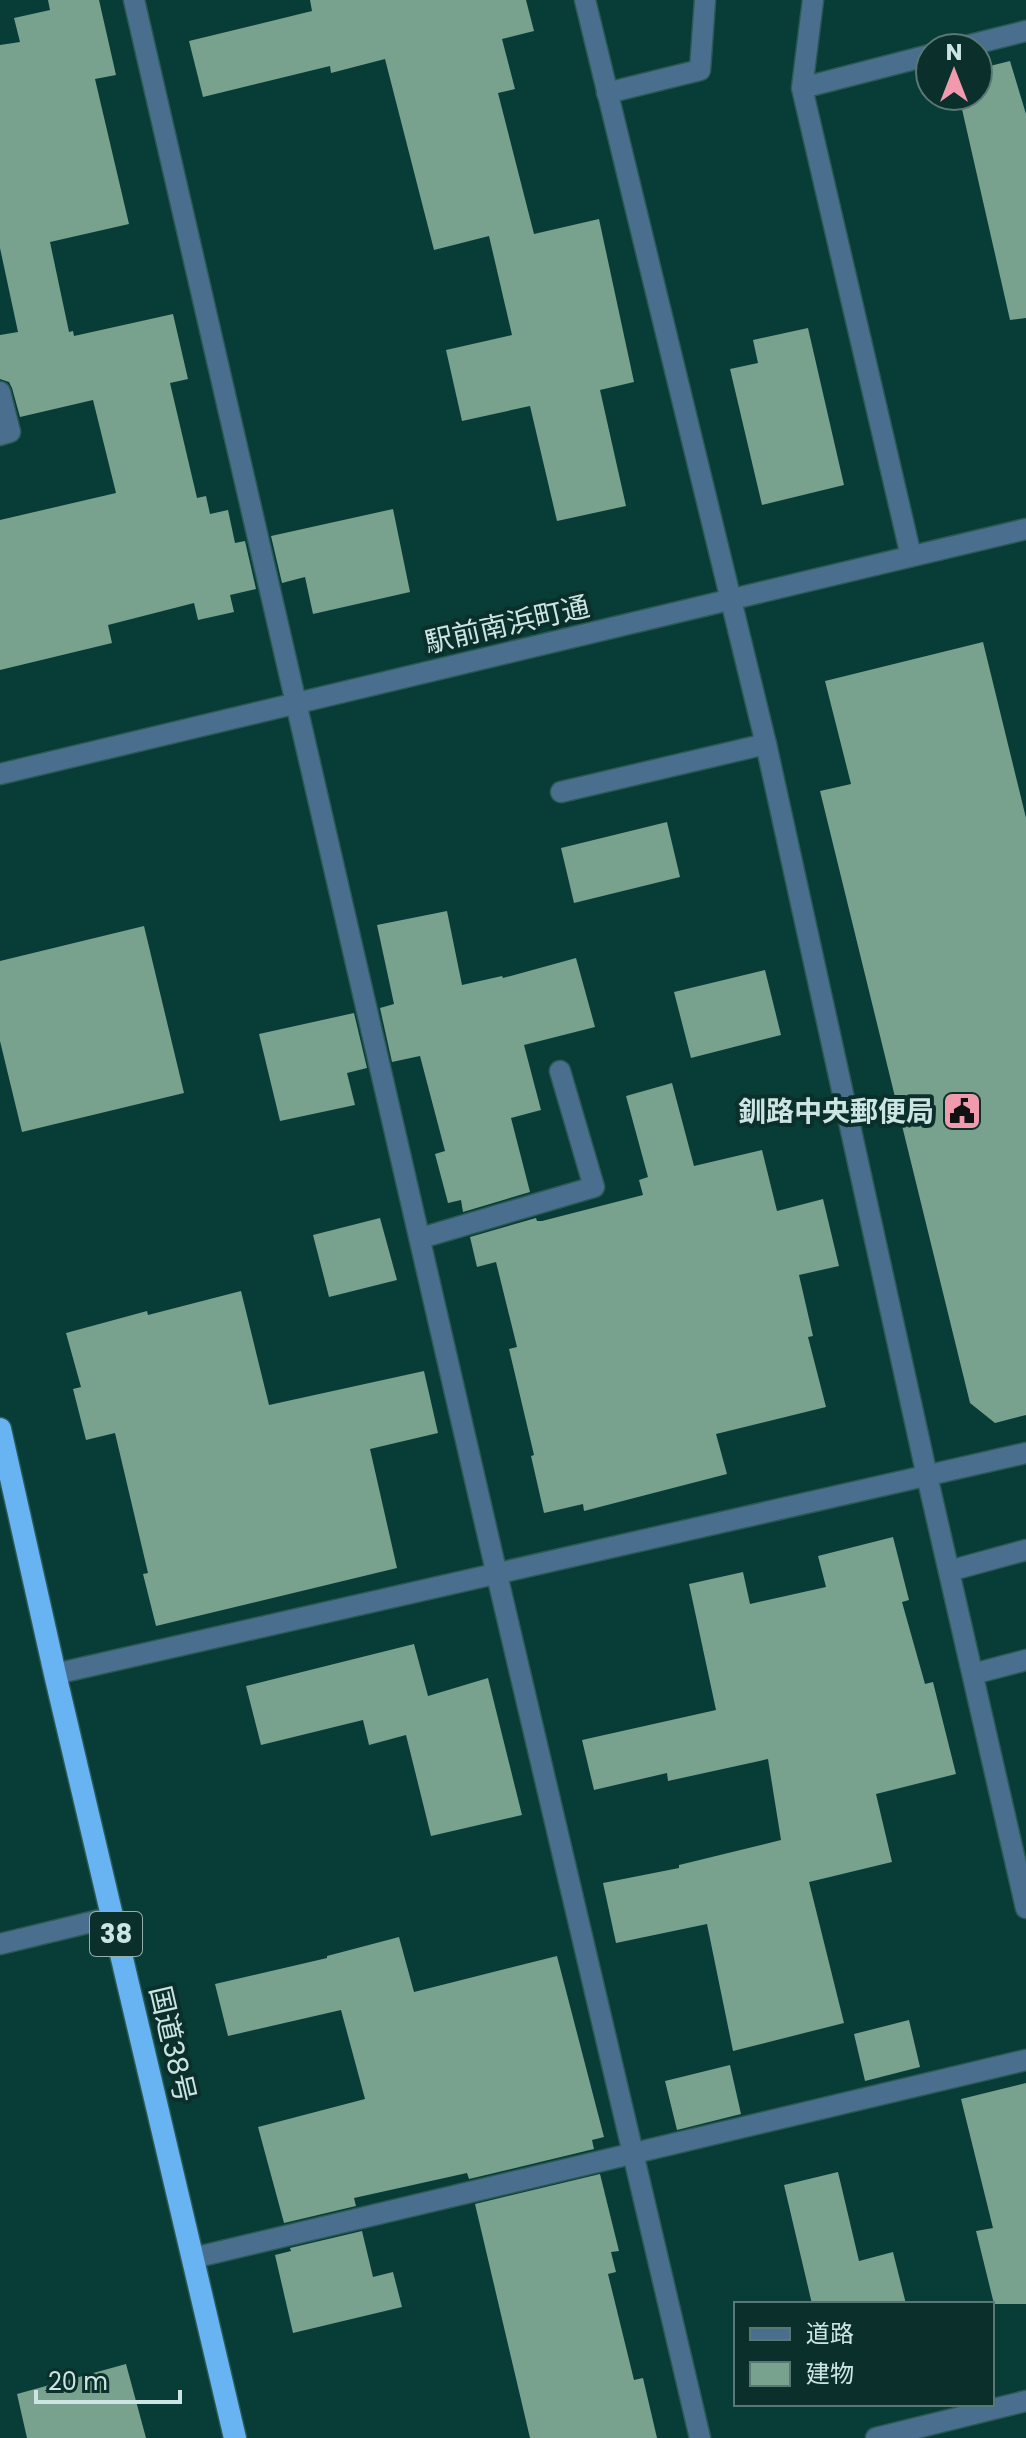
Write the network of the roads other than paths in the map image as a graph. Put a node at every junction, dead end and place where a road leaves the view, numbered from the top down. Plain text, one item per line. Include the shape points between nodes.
1 (134, 0) edge
2 (585, 0) edge
3 (705, 0) edge
4 (813, 0) edge
5 (1026, 31) edge
6 (994, 39) edge
7 (914, 59) edge
8 (802, 88) junction
9 (607, 93) junction
10 (0, 392) edge
11 (0, 435) edge
12 (1026, 529) edge
13 (911, 556) junction
14 (730, 599) junction
15 (298, 703) junction
16 (766, 744) junction
17 (0, 774) edge
18 (561, 792) dead end
19 (560, 1071) dead end
20 (421, 1238) junction
21 (0, 1429) edge
22 (1026, 1453) edge
23 (927, 1476) junction
24 (1026, 1550) edge
25 (949, 1571) junction
26 (497, 1575) junction
27 (1026, 1660) edge
28 (55, 1674) junction
29 (973, 1674) junction
30 (1026, 1908) edge
31 (112, 1917) junction
32 (0, 1944) edge
33 (1026, 2060) edge
34 (633, 2152) junction
35 (193, 2258) junction
36 (1026, 2401) edge
37 (235, 2438) edge
38 (700, 2438) edge
39 (876, 2438) edge

1 - 15 street
2 - 9 street
3 - 9 street via 700,70
4 - 8 street
5 - 6 street
7 - 8 street
8 - 13 street
9 - 14 street
10 - 11 street via 10,432
12 - 13 street, 駅前南浜町通
13 - 14 street, 駅前南浜町通
14 - 15 street, 駅前南浜町通
14 - 16 street
15 - 17 street, 駅前南浜町通
15 - 20 street
16 - 18 street
16 - 23 street
19 - 20 street via 594,1187
20 - 26 street
21 - 28 highway, 国道38号 / 38
22 - 23 street
23 - 25 street
23 - 26 street
24 - 25 street
25 - 29 street
26 - 28 street
26 - 34 street
27 - 29 street
28 - 31 highway, 国道38号 / 38
29 - 30 street
31 - 32 street
31 - 35 highway, 国道38号 / 38
33 - 34 street
34 - 35 street
34 - 38 street
35 - 37 highway, 国道38号 / 38
36 - 39 street

